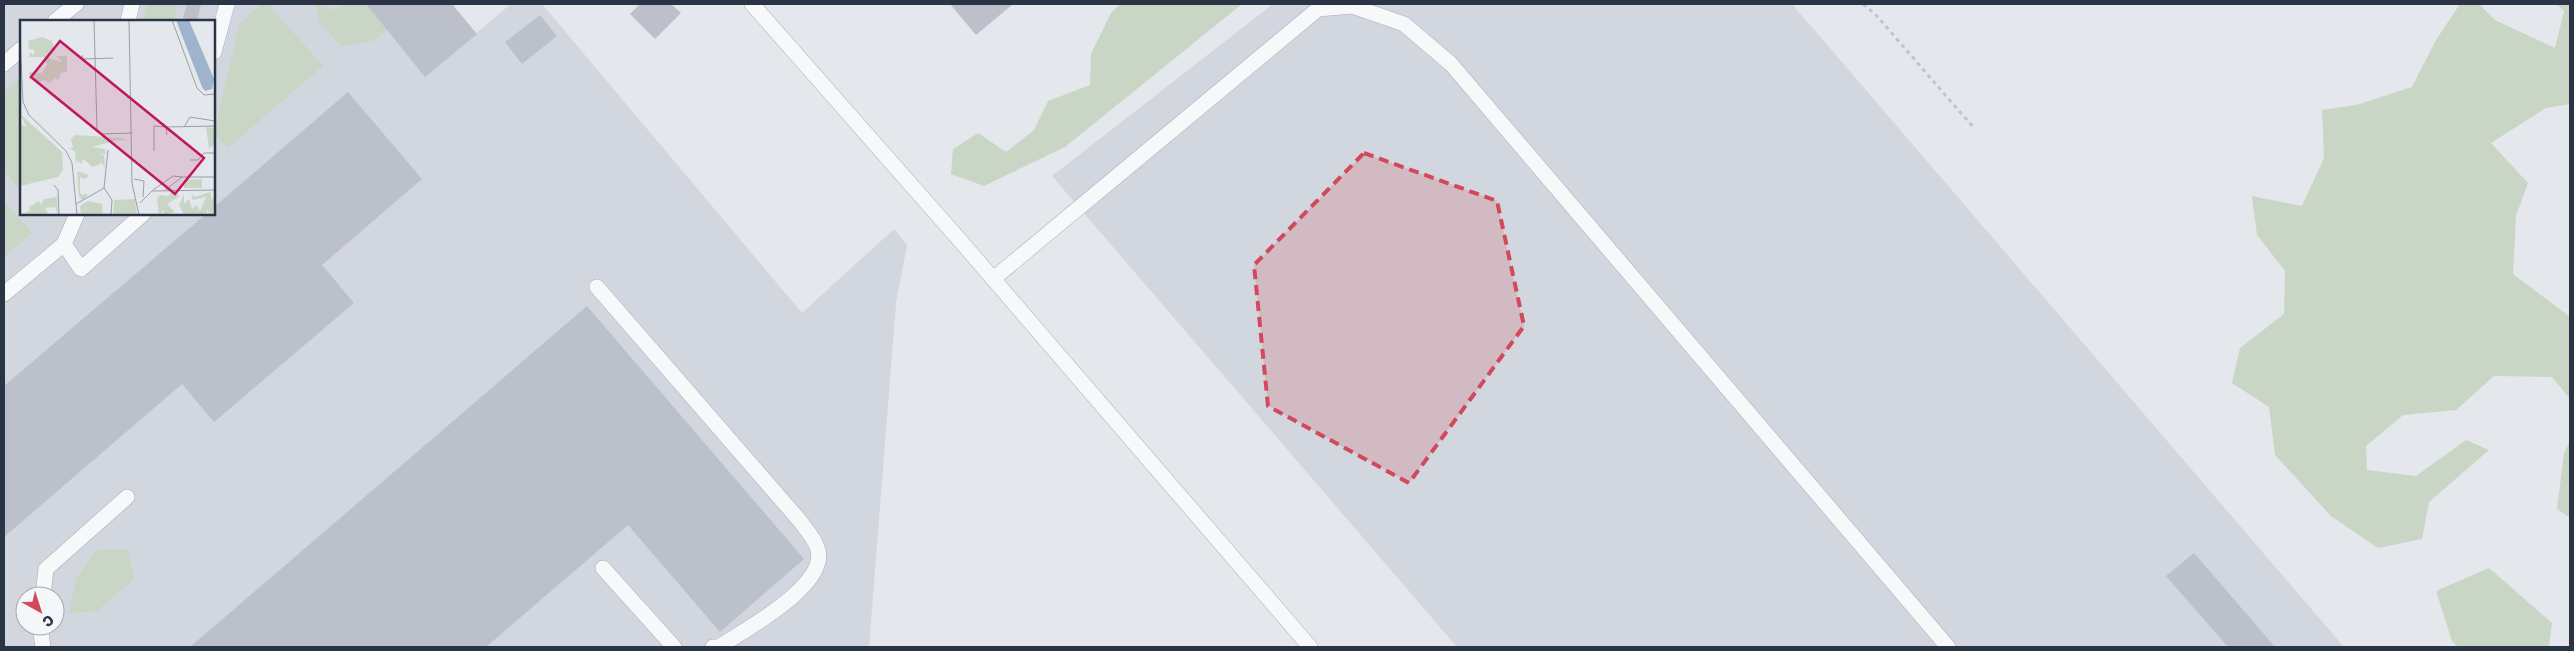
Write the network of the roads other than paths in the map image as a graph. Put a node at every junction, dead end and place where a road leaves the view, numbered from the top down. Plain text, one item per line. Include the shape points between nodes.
1 (76, 4) edge
2 (132, 4) edge
3 (227, 4) edge
4 (752, 4) edge
5 (56, 20) edge
6 (128, 20) edge
7 (215, 48) edge
8 (20, 51) edge
9 (4, 64) edge
10 (77, 215) edge
11 (142, 215) edge
12 (64, 244) junction
13 (993, 279) junction
14 (597, 287) dead end
15 (4, 294) edge
16 (127, 497) dead end
17 (603, 568) dead end
18 (44, 586) edge
19 (674, 647) edge
20 (713, 647) edge
21 (1310, 647) edge
22 (1948, 647) edge

1 - 5 lane
2 - 6 lane
3 - 7 lane
4 - 13 lane
8 - 9 lane
10 - 12 lane
11 - 12 lane via 81,269
12 - 15 lane
13 - 21 lane
13 - 22 lane via 1318,9 1352,6 1404,24 1450,64
14 - 20 lane via 800,521 818,549 816,572 792,599 719,647
16 - 18 lane via 46,569
17 - 19 lane

